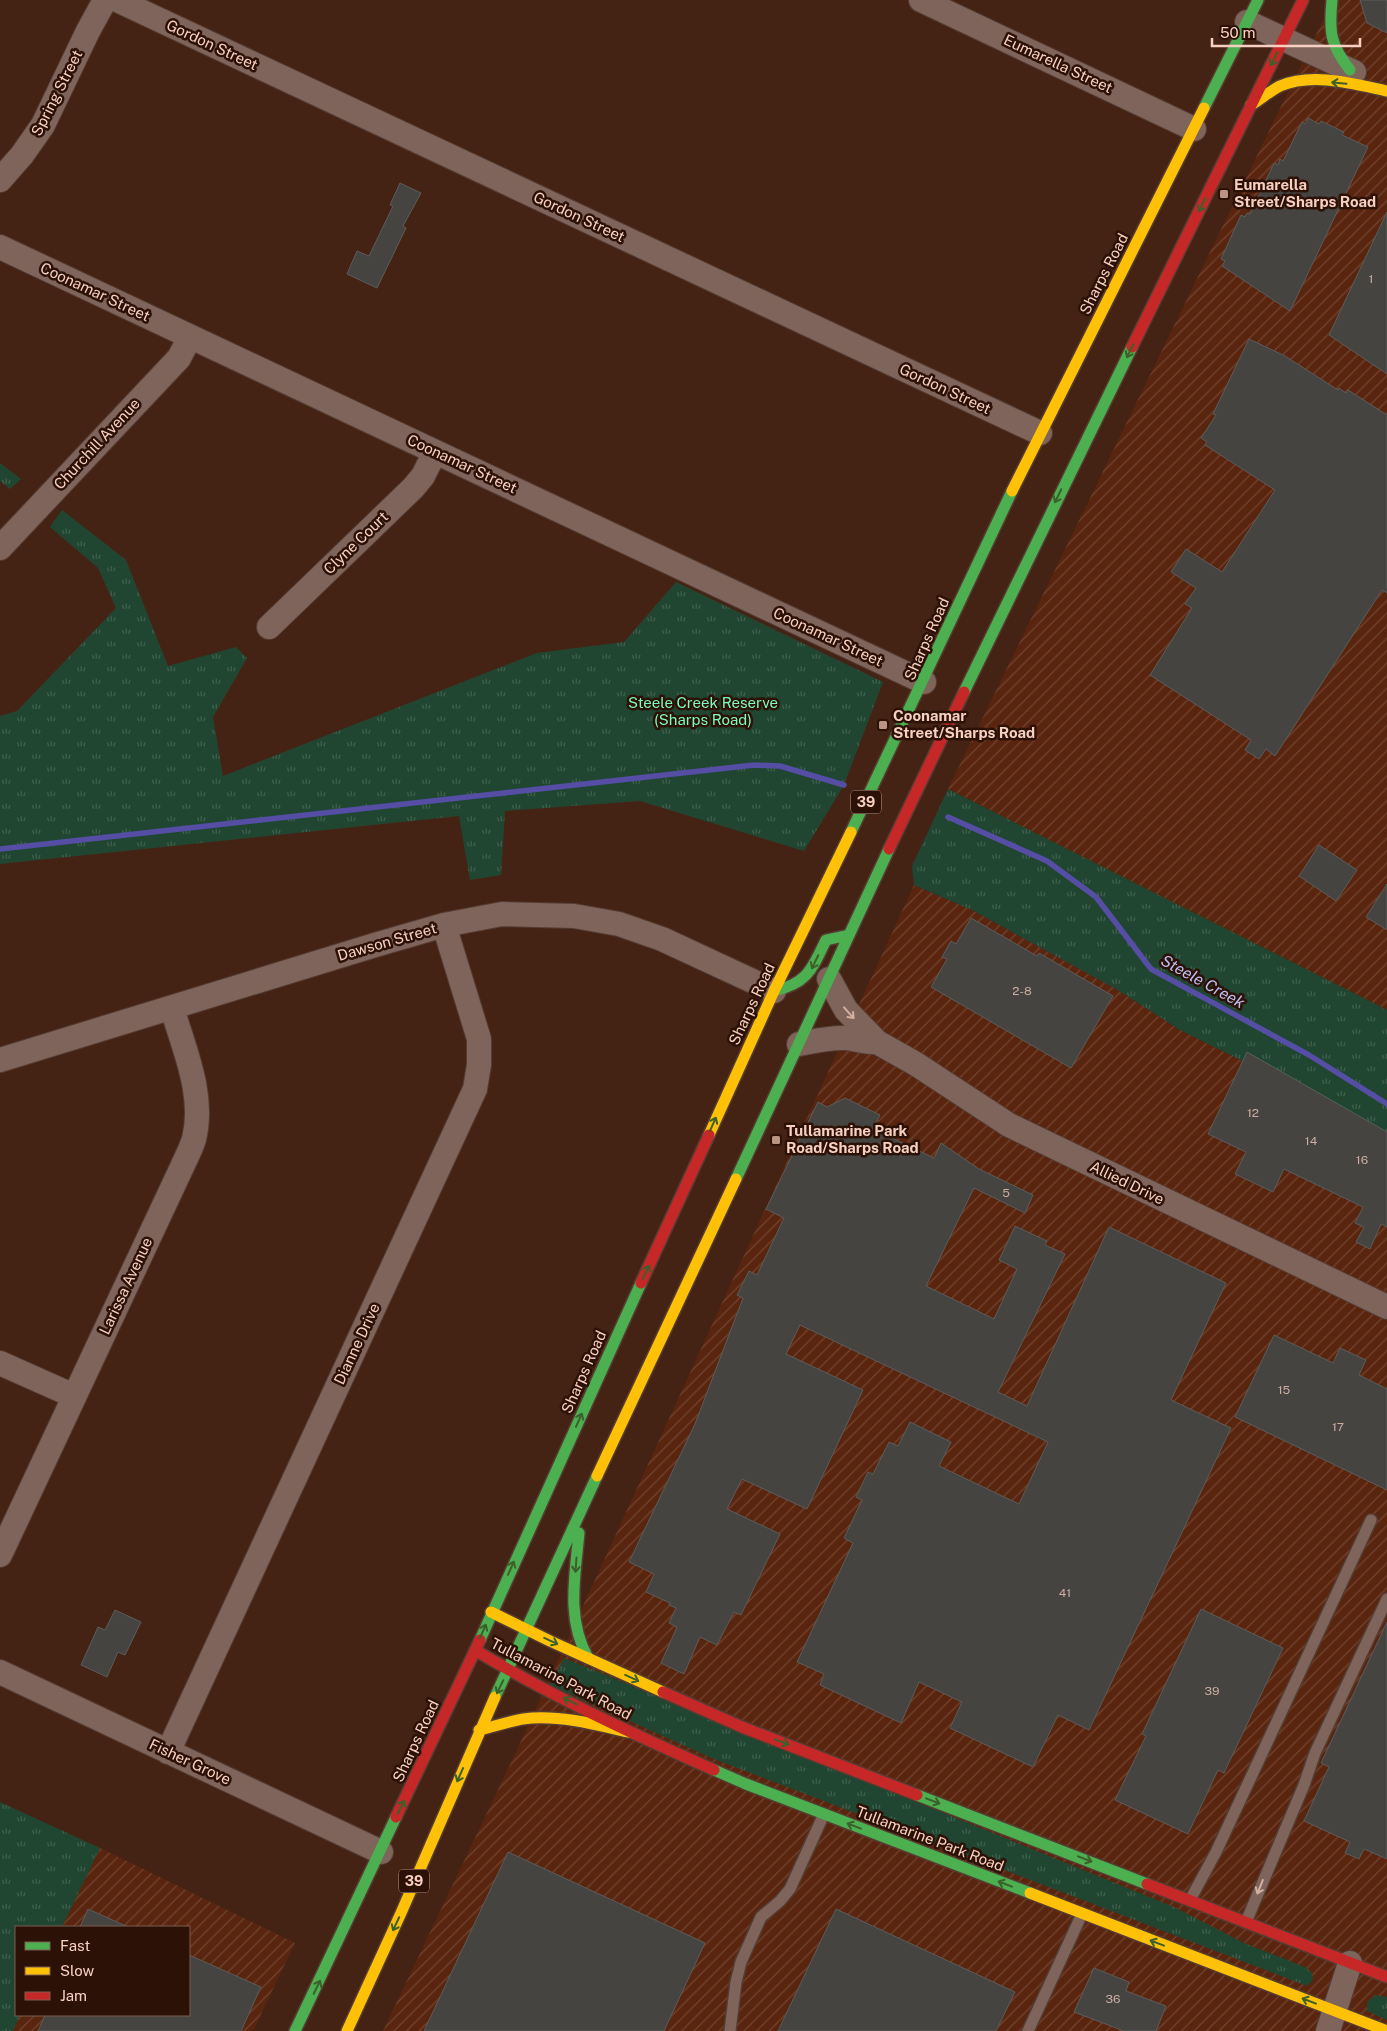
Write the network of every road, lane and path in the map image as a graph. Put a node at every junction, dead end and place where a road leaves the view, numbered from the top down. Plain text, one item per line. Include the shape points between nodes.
1 (105, 0) edge
2 (118, 0) edge
3 (921, 0) edge
4 (1258, 0) edge
5 (1303, 0) edge
6 (1332, 0) edge
7 (1247, 22) junction
8 (1284, 39) junction
9 (1350, 70) junction
10 (1387, 89) edge
11 (1251, 105) junction
12 (1194, 129) junction
13 (0, 180) edge
14 (0, 247) edge
15 (190, 337) junction
16 (1040, 434) junction
17 (435, 452) junction
18 (0, 548) edge
19 (269, 627) dead end
20 (924, 682) junction
21 (444, 925) junction
22 (849, 935) junction
23 (829, 979) junction
24 (774, 991) junction
25 (172, 1008) junction
26 (877, 1042) junction
27 (799, 1044) junction
28 (0, 1060) edge
29 (1387, 1307) edge
30 (0, 1363) edge
31 (74, 1396) junction
32 (580, 1516) junction
33 (1371, 1520) dead end
34 (0, 1555) edge
35 (1387, 1599) edge
36 (491, 1612) junction
37 (526, 1630) junction
38 (474, 1650) junction
39 (588, 1658) junction
40 (508, 1670) junction
41 (0, 1672) edge
42 (479, 1730) junction
43 (628, 1732) junction
44 (168, 1752) junction
45 (824, 1814) junction
46 (381, 1852) junction
47 (1190, 1900) junction
48 (1082, 1914) junction
49 (1246, 1922) junction
50 (1350, 1963) junction
51 (1386, 1975) edge
52 (1331, 2021) edge
53 (295, 2031) edge
54 (347, 2031) edge
55 (730, 2031) edge
56 (1028, 2031) edge
57 (1387, 2031) edge

1 - 13 street, Spring Street via 43,125
2 - 16 street, Gordon Street
3 - 12 street, Eumarella Street
4 - 7 main road, Sharps Road / 39
5 - 8 main road, 39
6 - 9 main road via 1330,26 1334,48
7 - 8 street
7 - 12 main road, Sharps Road / 39
8 - 9 street
8 -> 11 main road, 39
9 - 10 street
10 -> 11 main road via 1308,80 1284,85
11 -> 22 main road, 39 via 1023,558
12 - 16 main road, Sharps Road / 39
14 - 15 street, Coonamar Street
15 - 17 street, Coonamar Street
15 - 18 street, Churchill Avenue via 178,358
16 - 20 main road, Sharps Road / 39
17 - 19 street, Clyne Court via 414,488
17 - 20 street, Coonamar Street
20 - 24 main road, Sharps Road / 39
21 - 24 street, Dawson Street via 502,914 574,916 619,924 662,939
21 - 25 street, Dawson Street
21 - 44 street, Dianne Drive via 479,1038 475,1088
22 - 23 main road, 39
22 -> 24 main road via 826,940 807,978 793,987
23 -> 26 street, Allied Drive via 846,1010
23 - 27 main road, 39
36 -> 24 main road, Sharps Road / 39
25 - 28 street, Dawson Street
25 - 31 street, Larissa Avenue via 195,1085 197,1114 194,1139
26 - 27 street, Allied Drive via 831,1038
26 - 29 street, Allied Drive via 1009,1125
27 - 32 main road, 39
30 - 31 street
31 - 34 street, Larissa Avenue
32 - 37 main road, 39
32 -> 39 main road via 573,1614 577,1639
33 - 47 lane via 1216,1852
35 -> 49 lane via 1315,1753
36 - 37 main road, Tullamarine Park Road
38 -> 36 main road, Sharps Road / 39
37 -> 39 main road, Tullamarine Park Road
37 - 40 main road, 39
38 - 40 main road, Tullamarine Park Road
46 -> 38 main road, Sharps Road / 39
39 -> 47 main road, Tullamarine Park Road via 742,1727
40 -> 42 main road, 39
43 -> 40 main road, Tullamarine Park Road
41 - 44 street, Fisher Grove
42 - 43 main road via 518,1720 545,1718
42 -> 54 main road, 39
43 - 45 main road, Tullamarine Park Road
44 - 46 street, Fisher Grove
48 -> 45 main road, Tullamarine Park Road
45 - 55 lane via 790,1888 761,1917 741,1962
53 -> 46 main road, Sharps Road / 39
47 - 49 main road, Tullamarine Park Road
52 -> 48 main road, Tullamarine Park Road
48 - 56 lane
49 - 50 main road, Tullamarine Park Road
50 - 51 main road, Tullamarine Park Road
50 - 52 street
52 - 57 main road, Tullamarine Park Road

